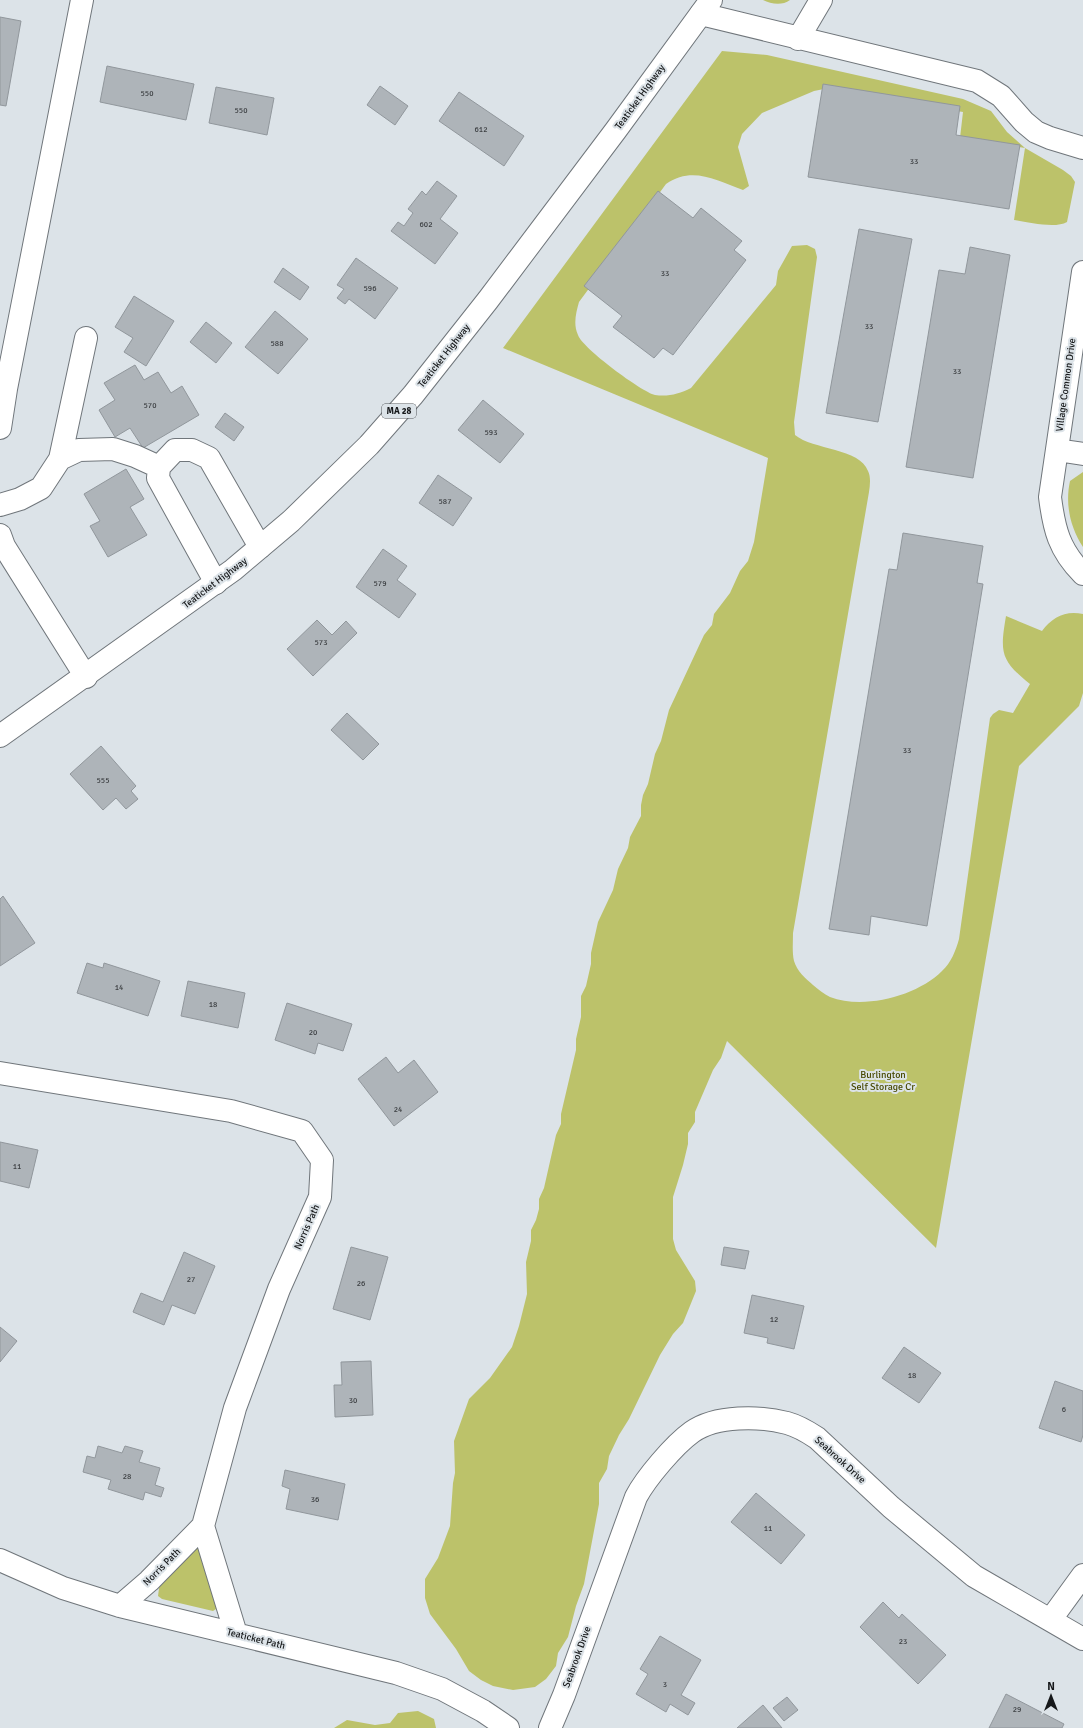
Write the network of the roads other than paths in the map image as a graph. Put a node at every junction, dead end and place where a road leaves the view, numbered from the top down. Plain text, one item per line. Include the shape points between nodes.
1 (82, 0) edge
2 (821, 0) edge
3 (706, 7) edge
4 (798, 39) junction
5 (1083, 148) edge
6 (1083, 272) edge
7 (86, 338) dead end
8 (0, 428) edge
9 (1057, 450) junction
10 (1083, 454) edge
11 (60, 459) junction
12 (159, 467) junction
13 (0, 505) edge
14 (0, 535) edge
15 (260, 547) junction
16 (1083, 574) edge
17 (216, 583) junction
18 (86, 677) junction
19 (0, 736) edge
20 (0, 1073) edge
21 (203, 1526) junction
22 (0, 1560) edge
23 (1083, 1575) edge
24 (120, 1606) junction
25 (1051, 1619) junction
26 (236, 1634) junction
27 (1083, 1639) edge
28 (508, 1728) edge
29 (550, 1728) edge

1 - 8 street
2 - 4 street
3 - 4 street
3 - 15 street, Teaticket Highway / MA 28 via 488,300 413,396 368,445 291,521
4 - 5 street via 977,81 1001,96 1036,132
6 - 9 street, Village Common Drive
7 - 11 street
9 - 10 street
9 - 16 street, Village Common Drive via 1050,497 1053,521 1063,549
11 - 12 street via 79,450 113,449
11 - 13 street via 41,488 20,499
12 - 15 street via 175,450 192,450 209,458
12 - 17 street via 158,478
14 - 18 street via 4,546
15 - 17 street, Teaticket Highway / MA 28
17 - 18 street, Teaticket Highway / MA 28
18 - 19 street, Teaticket Highway / MA 28
20 - 21 street, Norris Path via 231,1111 302,1131 322,1160 320,1197 279,1289 244,1380
21 - 24 street, Norris Path via 149,1581
21 - 26 street
22 - 24 street, Teaticket Path via 63,1588
23 - 25 street
24 - 26 street, Teaticket Path
25 - 27 street, Seabrook Drive
25 - 29 street, Seabrook Drive via 974,1576 891,1507 804,1429 768,1419 727,1420 693,1432 644,1482 636,1497
26 - 28 street, Teaticket Path via 396,1673 442,1689

